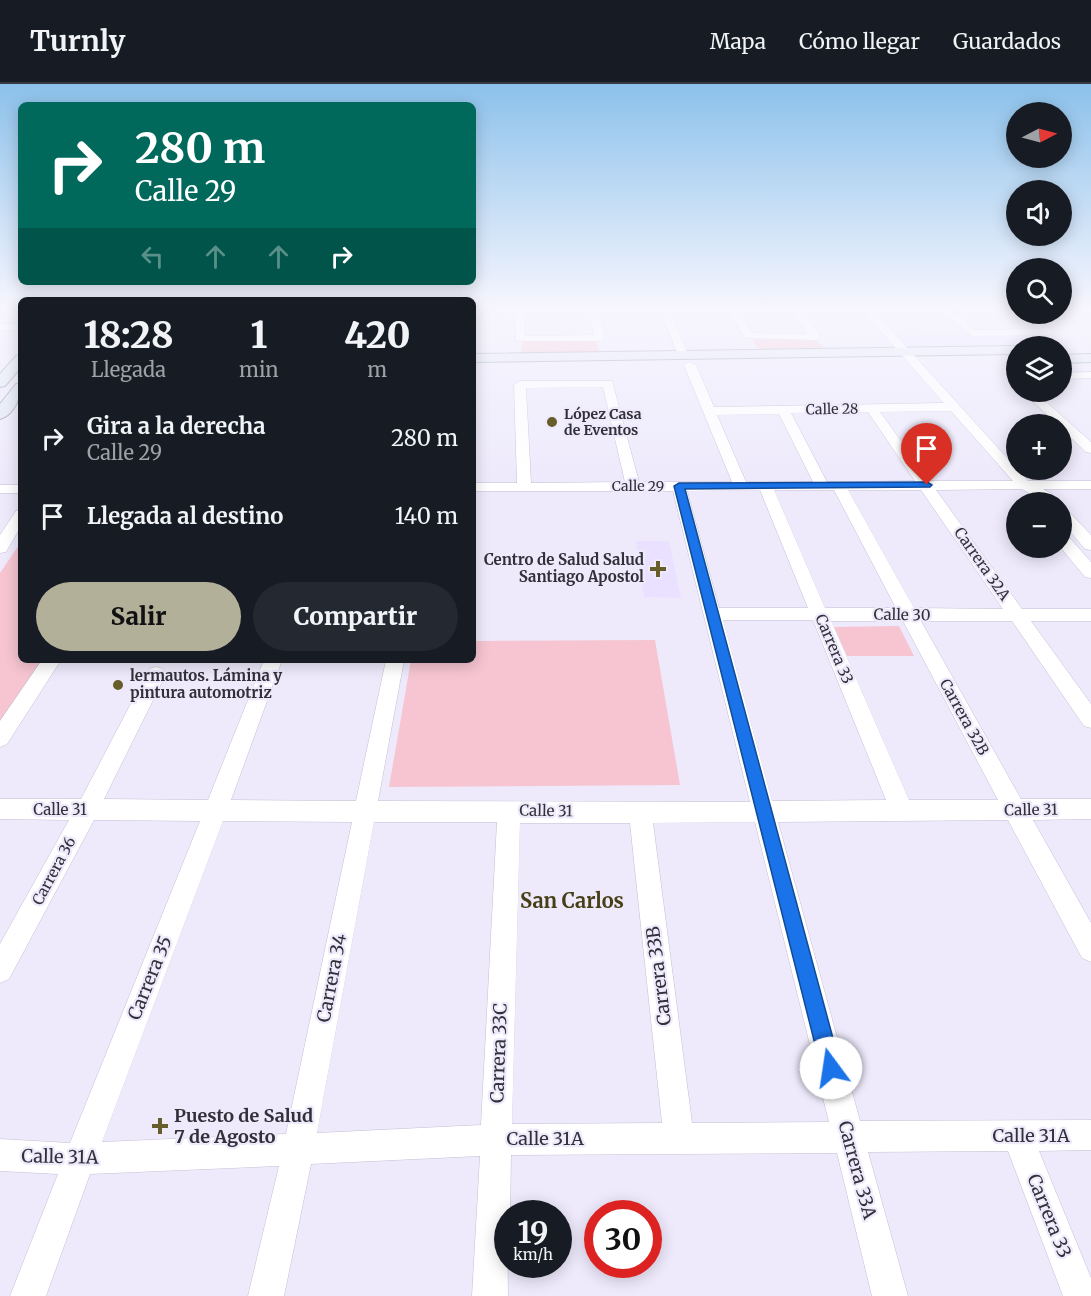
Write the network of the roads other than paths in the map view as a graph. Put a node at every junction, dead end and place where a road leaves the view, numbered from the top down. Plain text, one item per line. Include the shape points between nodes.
1 (564, 365) edge
2 (688, 365) edge
3 (917, 365) edge
4 (476, 368) edge
5 (1091, 375) edge
6 (1072, 376) edge
7 (18, 391) edge
8 (1040, 402) edge
9 (1058, 402) edge
10 (954, 406) junction
11 (871, 408) junction
12 (783, 410) junction
13 (710, 411) junction
14 (0, 414) edge
15 (1082, 423) dead end
16 (1091, 449) edge
17 (830, 485) junction
18 (927, 485) junction
19 (1024, 485) junction
20 (1091, 485) edge
21 (633, 486) junction
22 (679, 486) junction
23 (741, 486) junction
24 (765, 486) junction
25 (476, 487) edge
26 (524, 487) junction
27 (0, 489) edge
28 (18, 489) edge
29 (1025, 492) edge
30 (1037, 492) edge
31 (18, 519) edge
32 (1072, 524) edge
33 (1091, 545) edge
34 (0, 548) edge
35 (1072, 551) edge
36 (1091, 573) edge
37 (713, 614) junction
38 (819, 614) junction
39 (1017, 615) junction
40 (1091, 615) edge
41 (909, 616) junction
42 (50, 663) edge
43 (272, 663) edge
44 (393, 663) edge
45 (156, 674) dead end
46 (1091, 720) edge
47 (0, 738) edge
48 (0, 809) edge
49 (1091, 809) edge
50 (87, 810) junction
51 (1015, 810) junction
52 (217, 811) junction
53 (509, 811) junction
54 (903, 811) junction
55 (366, 812) junction
56 (640, 813) junction
57 (765, 813) junction
58 (1091, 949) edge
59 (0, 970) edge
60 (1017, 1135) junction
61 (1091, 1136) edge
62 (849, 1137) junction
63 (679, 1138) junction
64 (496, 1140) junction
65 (298, 1149) junction
66 (0, 1155) edge
67 (79, 1159) junction
68 (28, 1296) edge
69 (266, 1296) edge
70 (490, 1296) edge
71 (890, 1296) edge
72 (1081, 1296) edge

1 - 4 main road
2 - 13 street
3 - 10 street
5 - 6 street
7 - 14 main road
8 - 16 street
9 - 15 street
10 - 11 street, Calle 28
10 - 19 street
11 - 12 street, Calle 28
11 - 18 street, Carrera 32A
12 - 13 street, Calle 28
12 - 17 street, Carrera 32B
13 - 23 street
17 - 18 street, Calle 29
17 - 24 street, Calle 29
17 - 41 street, Carrera 32B
18 - 19 street, Calle 29
18 - 39 street, Carrera 32A
19 - 20 street, Calle 29
19 - 29 street
19 - 30 street
21 - 22 street, Calle 29
21 - 26 street, Calle 29
21 - 26 street via 608,383 520,385
22 - 23 street, Calle 29
22 - 37 street, Carrera 33A
23 - 24 street, Calle 29
24 - 38 street, Carrera 33
25 - 26 street, Calle 29
27 - 28 street
31 - 34 street
32 - 33 street
35 - 36 street
37 - 38 street, Calle 30
37 - 57 street, Carrera 33A
38 - 41 street, Calle 30
38 - 54 street, Carrera 33
39 - 40 street, Calle 30
39 - 41 street, Calle 30
39 - 46 street, Carrera 32A
41 - 51 street, Carrera 32B
42 - 47 street
43 - 52 street, Carrera 35
44 - 55 street, Carrera 34
45 - 50 street, Carrera 36
48 - 50 street, Calle 31
49 - 51 street, Calle 31
50 - 52 street, Calle 31
50 - 59 street, Carrera 36
51 - 54 street, Calle 31
51 - 58 street, Carrera 32B
52 - 55 street, Calle 31
52 - 67 street, Carrera 35
53 - 55 street, Calle 31
53 - 56 street, Calle 31
53 - 64 street, Carrera 33C
54 - 57 street, Calle 31
55 - 65 street, Carrera 34
56 - 57 street, Calle 31
56 - 63 street, Carrera 33B
57 - 62 street, Carrera 33A
60 - 61 street, Calle 31A
60 - 62 street, Calle 31A
60 - 72 street, Carrera 33
62 - 63 street, Calle 31A
62 - 71 street, Carrera 33A
63 - 64 street, Calle 31A
64 - 65 street, Calle 31A
64 - 70 street, Carrera 33C
65 - 67 street, Calle 31A
65 - 69 street, Carrera 34
66 - 67 street, Calle 31A
67 - 68 street, Carrera 35

